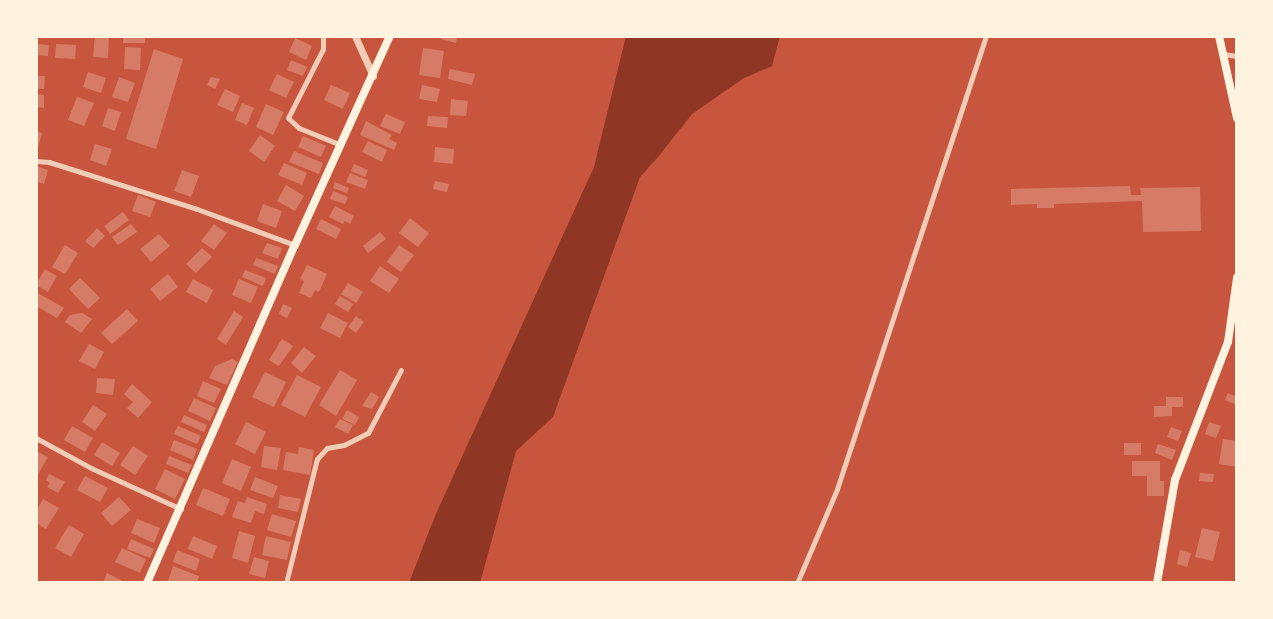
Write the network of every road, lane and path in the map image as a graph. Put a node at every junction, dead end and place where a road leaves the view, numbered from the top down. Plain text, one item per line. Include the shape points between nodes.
1 (322, 36) edge
2 (355, 36) edge
3 (390, 36) edge
4 (986, 36) edge
5 (1219, 36) edge
6 (1223, 54) junction
7 (1237, 56) edge
8 (373, 76) junction
9 (1237, 118) edge
10 (341, 145) junction
11 (36, 161) edge
12 (295, 246) junction
13 (1237, 278) edge
14 (401, 370) dead end
15 (36, 438) edge
16 (181, 510) junction
17 (147, 583) edge
18 (286, 583) edge
19 (797, 583) edge
20 (1157, 583) edge

1 - 10 street via 322,49 288,118 299,128
2 - 8 street
3 - 8 main road
4 - 19 street via 837,489
5 - 6 main road
6 - 7 street
6 - 9 main road
8 - 10 main road
10 - 12 main road
11 - 12 street via 49,162 197,208
12 - 16 main road
13 - 20 main road via 1228,342 1175,480
14 - 18 street via 368,433 344,445 327,448 317,459
15 - 16 street
16 - 17 main road

